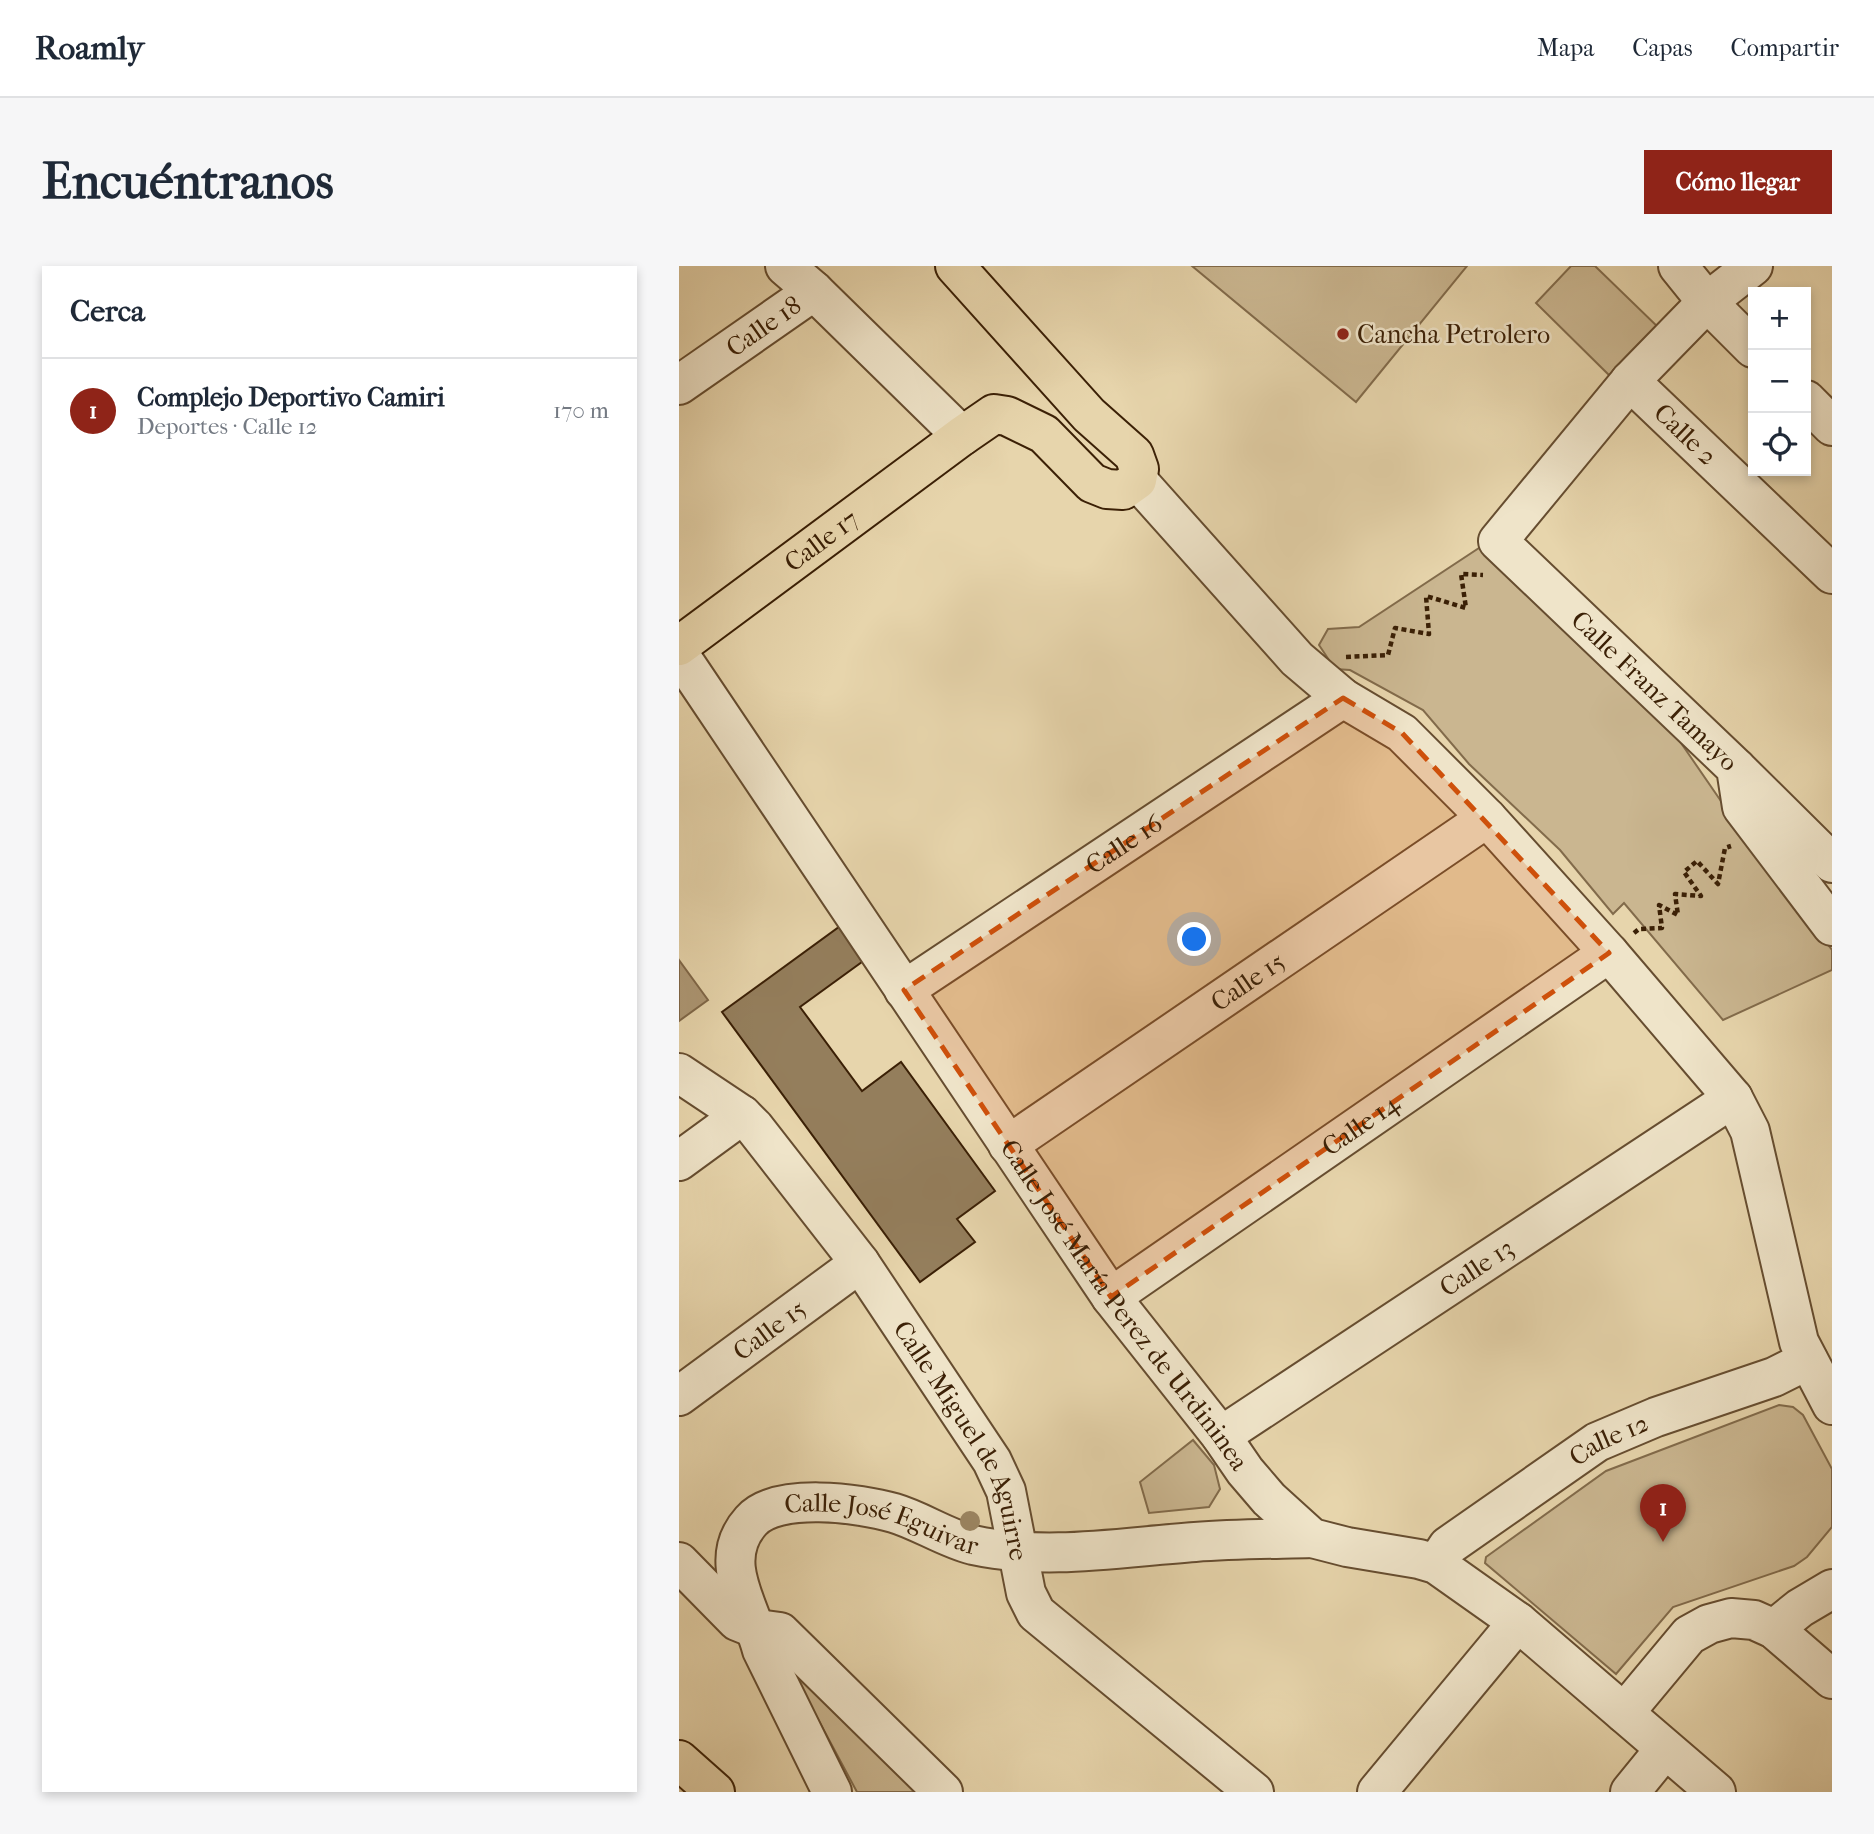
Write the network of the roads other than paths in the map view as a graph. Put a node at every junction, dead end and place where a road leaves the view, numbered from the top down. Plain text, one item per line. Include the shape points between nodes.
1 (785, 266) edge
2 (955, 266) edge
3 (1678, 266) edge
4 (1753, 266) edge
5 (814, 291) junction
6 (1707, 302) junction
7 (1748, 343) edge
8 (1630, 381) junction
9 (679, 385) edge
10 (1811, 405) edge
11 (1832, 426) edge
12 (962, 436) junction
13 (1137, 480) junction
14 (1832, 574) edge
15 (679, 646) edge
16 (679, 654) edge
17 (1343, 698) junction
18 (1736, 768) junction
19 (1487, 818) junction
20 (1832, 863) edge
21 (1832, 926) edge
22 (1609, 953) junction
23 (904, 990) junction
24 (679, 1073) edge
25 (1733, 1098) junction
26 (742, 1115) junction
27 (1008, 1145) junction
28 (679, 1161) edge
29 (860, 1263) junction
30 (1111, 1297) junction
31 (1808, 1360) junction
32 (679, 1396) edge
33 (1832, 1405) edge
34 (1221, 1436) junction
35 (1313, 1538) junction
36 (1017, 1549) junction
37 (679, 1562) edge
38 (1436, 1564) junction
39 (1832, 1589) edge
40 (1518, 1622) junction
41 (757, 1629) junction
42 (1774, 1629) junction
43 (1832, 1679) edge
44 (1624, 1713) junction
45 (1665, 1749) junction
46 (679, 1760) edge
47 (715, 1792) edge
48 (832, 1792) edge
49 (943, 1792) edge
50 (1254, 1792) edge
51 (1377, 1792) edge
52 (1630, 1792) edge
53 (1716, 1792) edge

1 - 5 street
2 - 13 main road via 1089,415 1134,455
3 - 6 street
4 - 6 street
5 - 9 street, Calle 18
5 - 12 street
6 - 7 street
6 - 8 street
8 - 14 street, Calle 2
8 - 18 street, Calle Franz Tamayo via 1498,541
10 - 11 street
12 - 13 main road, Calle 17 via 994,414 1007,416 1044,434 1092,483 1122,490
12 - 15 main road, Calle 17
13 - 17 street via 1297,659
16 - 23 street, Calle José María Perez de Urdininea
17 - 19 street via 1402,733
17 - 23 street, Calle 16
18 - 20 street
18 - 21 street, Calle Franz Tamayo via 1742,807
19 - 22 street
19 - 27 street, Calle 15
22 - 25 street
22 - 30 street, Calle 14
23 - 27 street, Calle José María Perez de Urdininea
24 - 26 street, Calle Miguel de Aguirre
25 - 31 street via 1750,1131 1799,1342
25 - 34 street, Calle 13
26 - 28 street
26 - 29 street, Calle Miguel de Aguirre
27 - 30 street, Calle José María Perez de Urdininea
29 - 32 street, Calle 15
29 - 36 street, Calle Miguel de Aguirre via 992,1461 1013,1514
30 - 34 street, Calle José María Perez de Urdininea
31 - 33 street
31 - 38 street, Calle 12 via 1775,1377 1597,1442 1448,1546
34 - 35 street, Calle José María Perez de Urdininea via 1269,1499
35 - 36 street, Calle José Eguivar via 1199,1541 1062,1553
35 - 38 street, Calle José María Perez de Urdininea
36 - 41 street, Calle José Eguivar via 974,1545 876,1509 795,1502 766,1509 751,1520 733,1556
36 - 50 street, Calle Miguel de Aguirre via 1026,1593 1036,1613
37 - 41 street via 737,1621
38 - 40 street, Calle José María Perez de Urdininea
39 - 42 street
40 - 44 street, Calle José María Perez de Urdininea
40 - 51 street
41 - 48 street, Calle José Eguivar via 762,1650
41 - 49 street via 779,1632
42 - 43 street
42 - 44 street via 1754,1620 1731,1618 1689,1635
44 - 45 street, Calle José María Perez de Urdininea
45 - 52 street
45 - 53 street, Calle José María Perez de Urdininea
46 - 47 main road

